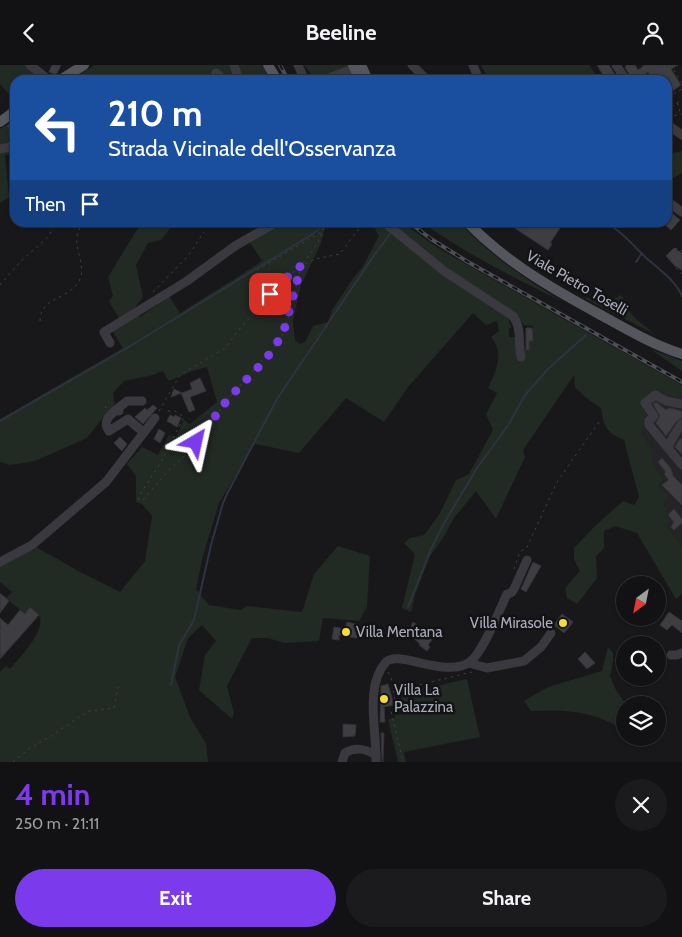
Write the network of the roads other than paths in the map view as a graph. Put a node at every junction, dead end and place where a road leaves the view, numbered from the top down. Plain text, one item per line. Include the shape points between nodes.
1 (30, 65) edge
2 (84, 65) edge
3 (362, 65) edge
4 (412, 65) edge
5 (43, 75) edge
6 (68, 75) edge
7 (337, 75) edge
8 (422, 75) edge
9 (672, 205) edge
10 (682, 213) edge
11 (267, 227) edge
12 (390, 227) edge
13 (472, 227) edge
14 (110, 343) dead end
15 (682, 354) edge
16 (521, 357) dead end
17 (142, 401) dead end
18 (682, 405) edge
19 (155, 417) road end
20 (682, 424) edge
21 (143, 432) junction
22 (668, 448) junction
23 (682, 465) edge
24 (527, 560) dead end
25 (0, 562) edge
26 (551, 633) dead end
27 (682, 653) edge
28 (671, 655) dead end
29 (469, 663) junction
30 (376, 759) edge
31 (342, 762) edge

1 - 5 street
2 - 6 main road
3 - 7 street
4 - 8 street
9 - 10 street
11 - 14 street via 104,332
12 - 16 street via 444,271 513,316 519,326
13 - 15 main road, Viale Pietro Toselli via 501,253 547,285 642,337
17 - 21 street via 127,401 106,420 106,425 109,431 128,419
18 - 22 street via 655,395 645,403 654,416 649,425
19 - 21 street
20 - 22 street
21 - 25 street via 106,482 32,545
22 - 23 street
24 - 29 street via 514,589 507,594 483,644
26 - 29 street via 524,661 488,668
27 - 28 street
29 - 30 street via 445,668 394,659 387,661 373,693
30 - 31 street via 361,749 352,749 345,753

